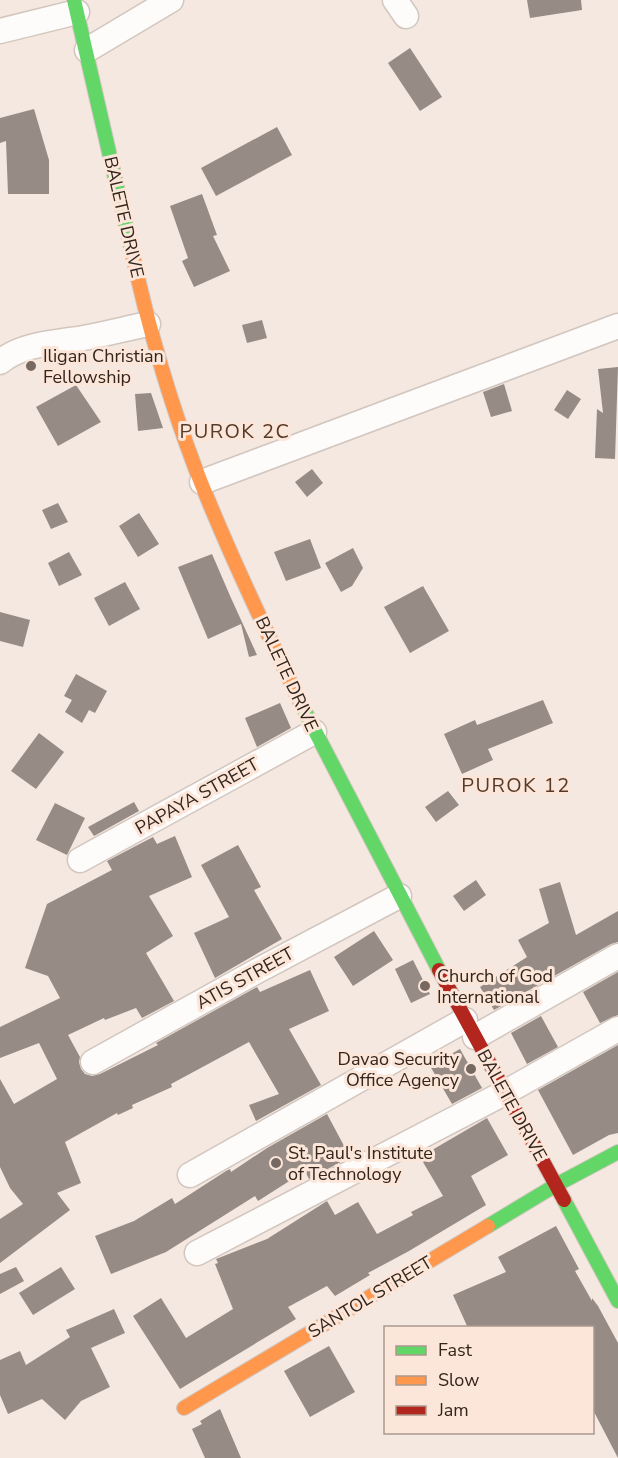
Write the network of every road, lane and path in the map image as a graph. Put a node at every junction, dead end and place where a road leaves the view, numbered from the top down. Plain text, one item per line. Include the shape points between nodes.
1 (171, 0) edge
2 (75, 6) edge
3 (0, 31) edge
4 (87, 50) junction
5 (148, 324) junction
6 (618, 326) edge
7 (0, 362) edge
8 (202, 482) junction
9 (314, 732) junction
10 (80, 860) dead end
11 (399, 896) junction
12 (618, 956) edge
13 (470, 1028) junction
14 (618, 1029) edge
15 (93, 1062) dead end
16 (506, 1092) junction
17 (618, 1152) edge
18 (190, 1175) dead end
19 (556, 1185) junction
20 (197, 1253) dead end
21 (618, 1301) edge
22 (184, 1408) dead end

1 - 4 street
2 - 3 street
2 - 4 street, BALETE DRIVE
4 - 5 street, BALETE DRIVE
5 - 7 street via 34,347
5 - 8 street, BALETE DRIVE
6 - 8 street
8 - 9 street, BALETE DRIVE
9 - 10 street, PAPAYA STREET
9 - 11 street, BALETE DRIVE
11 - 13 street, BALETE DRIVE
11 - 15 street, ATIS STREET
12 - 13 street
13 - 16 street, BALETE DRIVE
13 - 18 street
14 - 16 street
16 - 19 street, BALETE DRIVE
16 - 20 street
17 - 19 street, SANTOL STREET
19 - 21 street, BALETE DRIVE
19 - 22 street, SANTOL STREET

